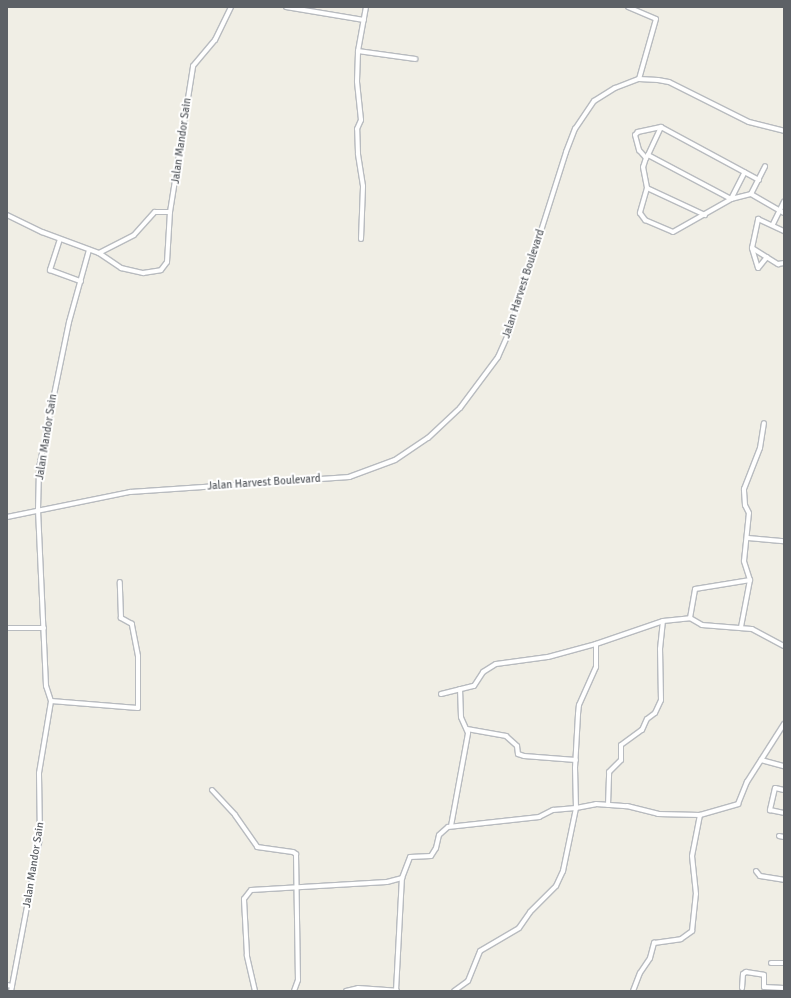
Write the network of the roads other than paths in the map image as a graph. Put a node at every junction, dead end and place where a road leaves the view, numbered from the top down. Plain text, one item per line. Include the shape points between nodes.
1 (231, 7) edge
2 (286, 7) edge
3 (366, 7) edge
4 (628, 7) edge
5 (364, 20) junction
6 (358, 51) junction
7 (415, 59) dead end
8 (639, 79) junction
9 (661, 127) junction
10 (784, 131) edge
11 (647, 156) junction
12 (766, 166) dead end
13 (745, 172) junction
14 (759, 180) junction
15 (647, 188) junction
16 (751, 194) junction
17 (731, 199) junction
18 (784, 201) edge
19 (783, 210) edge
20 (170, 212) junction
21 (7, 215) edge
22 (705, 215) junction
23 (775, 220) junction
24 (784, 231) edge
25 (60, 239) junction
26 (361, 239) dead end
27 (752, 248) junction
28 (89, 250) junction
29 (99, 253) junction
30 (766, 257) junction
31 (784, 263) edge
32 (81, 281) junction
33 (764, 423) dead end
34 (38, 510) junction
35 (7, 517) edge
36 (748, 538) junction
37 (784, 541) edge
38 (750, 580) junction
39 (120, 582) dead end
40 (690, 618) junction
41 (663, 622) junction
42 (741, 627) junction
43 (7, 628) edge
44 (44, 628) junction
45 (596, 644) junction
46 (784, 646) edge
47 (460, 689) junction
48 (441, 694) dead end
49 (51, 701) junction
50 (784, 724) edge
51 (467, 729) junction
52 (576, 760) junction
53 (761, 760) junction
54 (784, 766) edge
55 (212, 790) dead end
56 (784, 790) edge
57 (608, 805) junction
58 (576, 808) junction
59 (784, 813) edge
60 (700, 815) junction
61 (451, 826) junction
62 (779, 836) dead end
63 (784, 837) edge
64 (756, 870) dead end
65 (402, 878) junction
66 (784, 880) edge
67 (298, 889) junction
68 (771, 963) dead end
69 (784, 963) edge
70 (9, 985) edge
71 (742, 988) dead end
72 (784, 988) edge
73 (764, 989) edge
74 (12, 991) edge
75 (255, 991) edge
76 (294, 991) edge
77 (346, 991) edge
78 (397, 991) edge
79 (454, 991) edge
80 (633, 991) edge

1 - 20 street, Jalan Mandor Sain via 215,40 193,66
2 - 5 street
3 - 5 street
4 - 8 street via 656,19
5 - 6 street
6 - 7 street
6 - 26 street via 357,81 361,120 358,129 358,153 363,186
8 - 10 street, Jalan Harvest Boulevard via 669,82 749,122
8 - 34 street, Jalan Harvest Boulevard via 604,93 586,109 566,152 508,335 498,357 460,408 412,450 379,468 349,478 130,492
9 - 11 street
9 - 11 street via 638,132 635,136 638,150
9 - 13 street
11 - 15 street via 643,168
11 - 17 street
12 - 14 street
13 - 14 street
13 - 17 street
14 - 16 street
15 - 22 street
15 - 22 street via 641,216 670,232
16 - 17 street
16 - 19 street
17 - 22 street
18 - 19 street
19 - 23 street
20 - 29 street via 155,212 134,235
20 - 29 street, Jalan Mandor Sain via 167,262 161,270 143,273 121,268
21 - 25 street
23 - 24 street
23 - 27 street via 758,219
25 - 28 street
25 - 32 street via 50,270
27 - 30 street
27 - 30 street via 758,268
28 - 29 street
28 - 32 street, Jalan Mandor Sain
30 - 31 street via 778,264
32 - 34 street, Jalan Mandor Sain via 69,322 44,440 39,468
33 - 36 street via 760,448 744,489 745,505 749,512
34 - 35 street, Jalan Harvest Boulevard
34 - 44 street, Jalan Mandor Sain
36 - 37 street
36 - 38 street via 744,561
38 - 40 street via 694,589
38 - 42 street
39 - 49 street via 122,618 132,624 137,651 138,708
40 - 41 street
40 - 42 street via 702,625
41 - 45 street
41 - 57 street via 660,649 661,700 642,730 621,745 622,760 609,772
42 - 46 street via 752,629
43 - 44 street
44 - 49 street, Jalan Mandor Sain via 46,686
45 - 47 street via 548,657 496,664 483,672 474,686
45 - 52 street via 596,667 579,705
47 - 48 street
47 - 51 street via 461,717
49 - 70 street, Jalan Mandor Sain via 39,773 40,838
50 - 53 street
51 - 52 street via 506,736 517,746 518,754 524,756
51 - 61 street via 461,783
52 - 58 street
53 - 54 street
53 - 60 street via 747,782 738,804
55 - 67 street via 235,815 257,847 295,853
56 - 59 street via 775,788 770,810
57 - 58 street
57 - 60 street via 627,806 658,814
58 - 61 street via 553,810 539,817
58 - 79 street via 563,871 556,886 530,912 519,928 480,951 468,981
60 - 80 street via 692,856 696,894 692,931 681,939 654,943 650,958 640,973
61 - 65 street via 443,829 439,835 431,856 409,858
62 - 63 street
64 - 66 street via 760,876
65 - 67 street via 387,882
65 - 78 street
67 - 75 street via 251,890 245,896 247,955
67 - 76 street via 298,980
68 - 69 street
70 - 74 street, Jalan Mandor Sain
71 - 73 street via 743,974 746,972 764,975
72 - 73 street
77 - 78 street via 358,988

